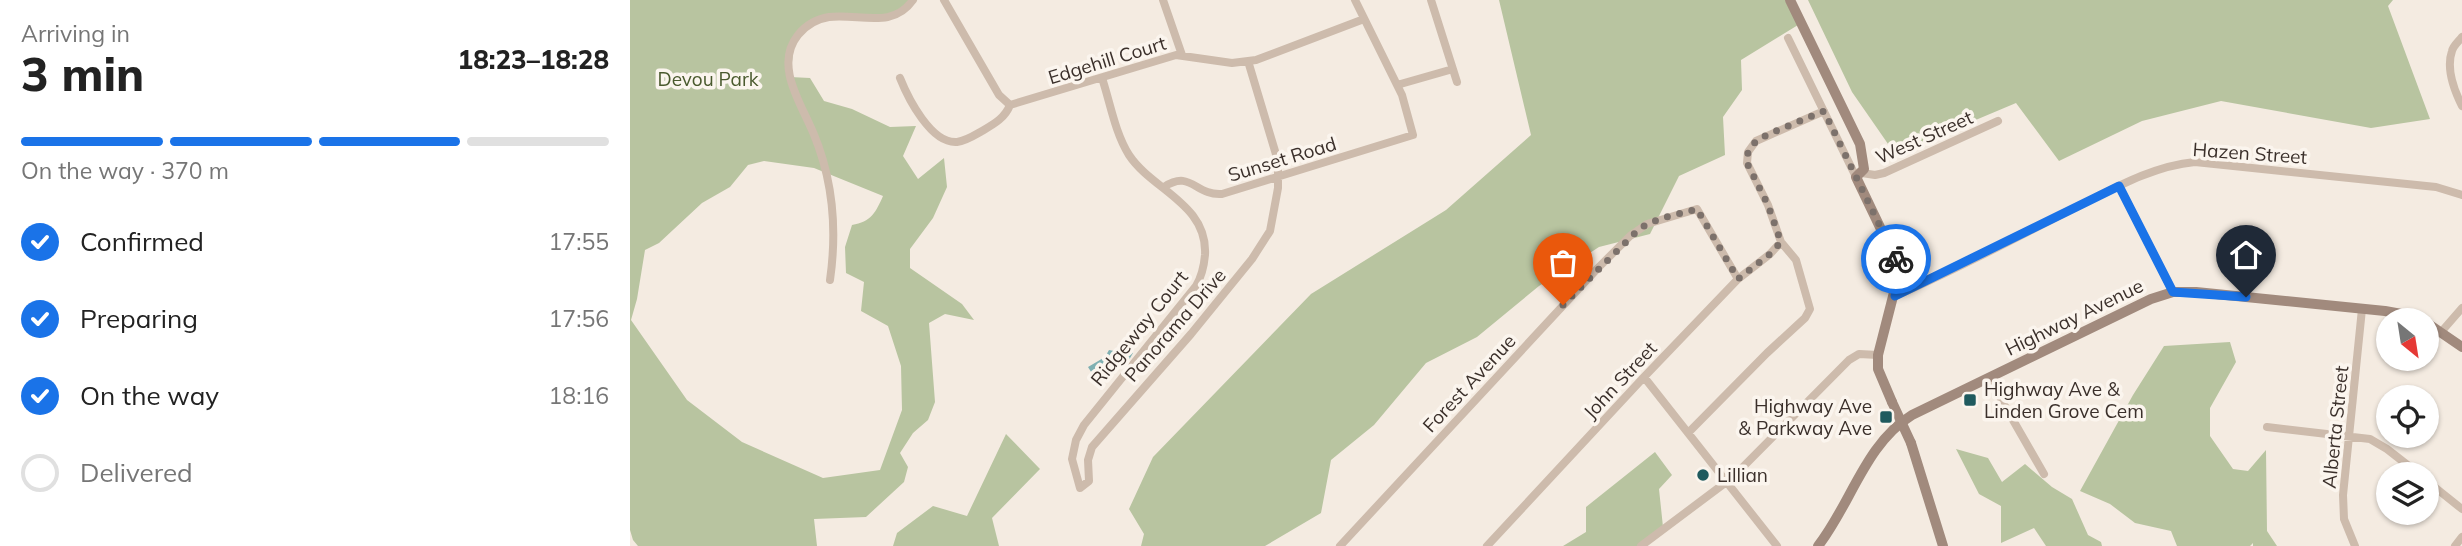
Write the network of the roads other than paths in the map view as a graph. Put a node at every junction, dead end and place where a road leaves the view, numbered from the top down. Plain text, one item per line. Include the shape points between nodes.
1 (913, 0) edge
2 (1163, 0) edge
3 (1355, 0) edge
4 (1431, 0) edge
5 (1790, 0) edge
6 (946, 1) edge
7 (1364, 19) junction
8 (2462, 37) edge
9 (1788, 38) dead end
10 (1182, 55) junction
11 (1248, 61) junction
12 (1453, 69) junction
13 (900, 78) dead end
14 (1102, 78) junction
15 (1457, 82) dead end
16 (1397, 85) junction
17 (1010, 105) junction
18 (2462, 106) edge
19 (1824, 111) junction
20 (1998, 121) dead end
21 (1859, 175) junction
22 (1279, 176) junction
23 (2119, 186) junction
24 (1164, 187) junction
25 (2462, 195) edge
26 (1781, 242) junction
27 (1738, 279) junction
28 (830, 280) dead end
29 (2173, 292) junction
30 (1895, 296) junction
31 (2462, 307) edge
32 (2362, 309) junction
33 (2376, 311) edge
34 (2442, 331) joint
35 (2462, 346) edge
36 (1878, 355) junction
37 (1644, 377) junction
38 (1991, 377) junction
39 (2267, 427) dead end
40 (1688, 433) junction
41 (2349, 435) junction
42 (1072, 459) joint
43 (2404, 462) edge
44 (2044, 474) dead end
45 (1726, 482) junction
46 (2439, 491) edge
47 (2462, 509) edge
48 (2462, 537) edge
49 (1340, 546) edge
50 (1487, 546) edge
51 (1641, 546) edge
52 (1777, 546) edge
53 (1818, 546) edge
54 (1943, 546) edge
55 (2355, 546) edge
56 (2455, 546) edge

1 - 28 street via 886,19 818,20 803,29 790,49 794,93 823,153 829,177 833,225
2 - 10 street
3 - 7 street
4 - 12 street
5 - 21 main road via 1860,144 1864,158
6 - 17 street via 999,95
7 - 11 street, Edgehill Court
7 - 16 street
8 - 18 street via 2452,50 2451,62
9 - 19 street
10 - 11 street, Edgehill Court
10 - 14 street, Edgehill Court
11 - 22 street, Panorama Drive
12 - 15 street
12 - 16 street
13 - 17 street, Edgehill Court via 914,107 946,140 972,136 1002,117
14 - 17 street, Edgehill Court
14 - 24 street via 1127,152
16 - 22 street, Sunset Road via 1413,135
19 - 21 street
19 - 26 street via 1756,141 1748,152 1749,167
20 - 21 street, West Street via 1884,173
21 - 30 main road via 1900,269
22 - 24 street, Sunset Road via 1222,194 1207,193 1178,179
22 - 42 street, Panorama Drive via 1268,236 1191,334 1092,447 1089,481 1080,488
23 - 25 street, Hazen Street via 2158,169 2195,162 2436,187
23 - 29 street
23 - 30 street, Hazen Street
24 - 42 street, Ridgeway Court via 1195,218 1202,233 1205,252 1199,281 1084,425
26 - 27 street, John Street
26 - 40 street via 1796,260 1810,309
27 - 37 street, John Street
27 - 49 street, Forest Avenue via 1697,209 1647,223
29 - 32 main road, Highway Avenue
29 - 38 main road, Highway Avenue via 2130,307
30 - 36 main road
31 - 34 street
32 - 33 main road, Highway Avenue
32 - 41 street, Alberta Street
34 - 35 main road
36 - 45 street via 1859,354 1849,360
36 - 54 main road, bridge via 1878,369 1911,443
37 - 40 street
37 - 50 street, John Street
38 - 44 street
38 - 53 main road, Highway Avenue via 1912,415 1890,431
39 - 41 street
40 - 45 street
41 - 43 street via 2370,439
41 - 55 street, Alberta Street via 2343,508 2346,530
45 - 51 street
45 - 52 street
46 - 47 street
48 - 56 street

